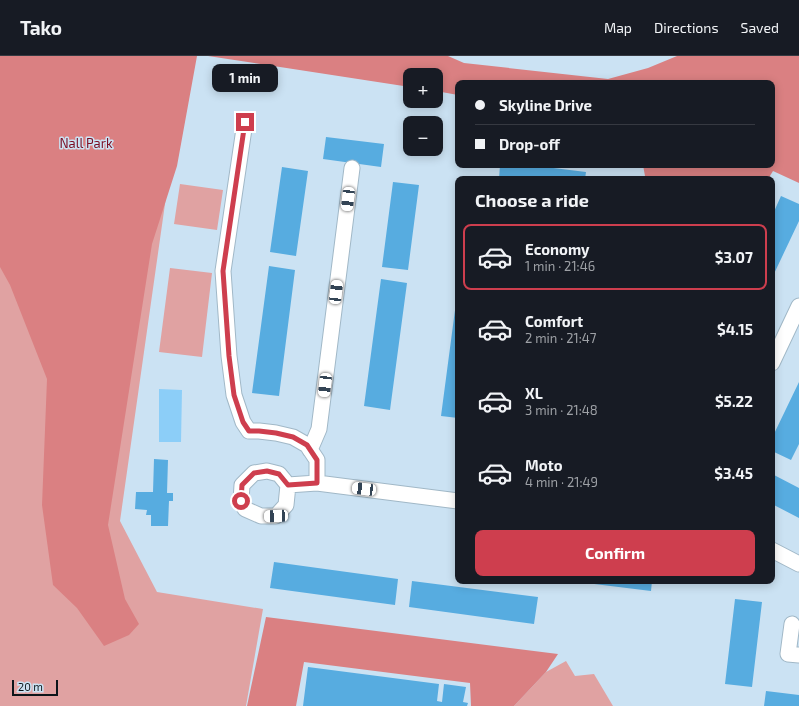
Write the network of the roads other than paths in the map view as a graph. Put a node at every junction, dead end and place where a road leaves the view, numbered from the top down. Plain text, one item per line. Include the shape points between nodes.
1 (245, 122) dead end
2 (352, 168) dead end
3 (799, 306) edge
4 (775, 357) edge
5 (310, 450) junction
6 (317, 483) junction
7 (288, 485) dead end
8 (455, 501) edge
9 (775, 552) edge
10 (799, 564) edge
11 (792, 624) dead end
12 (799, 655) edge

1 - 5 street via 223,271 234,395 243,422 249,431 293,437 307,445
2 - 5 street via 319,429
3 - 4 street
5 - 6 street via 317,460
6 - 7 street
6 - 8 street
9 - 10 street
11 - 12 street via 788,654

